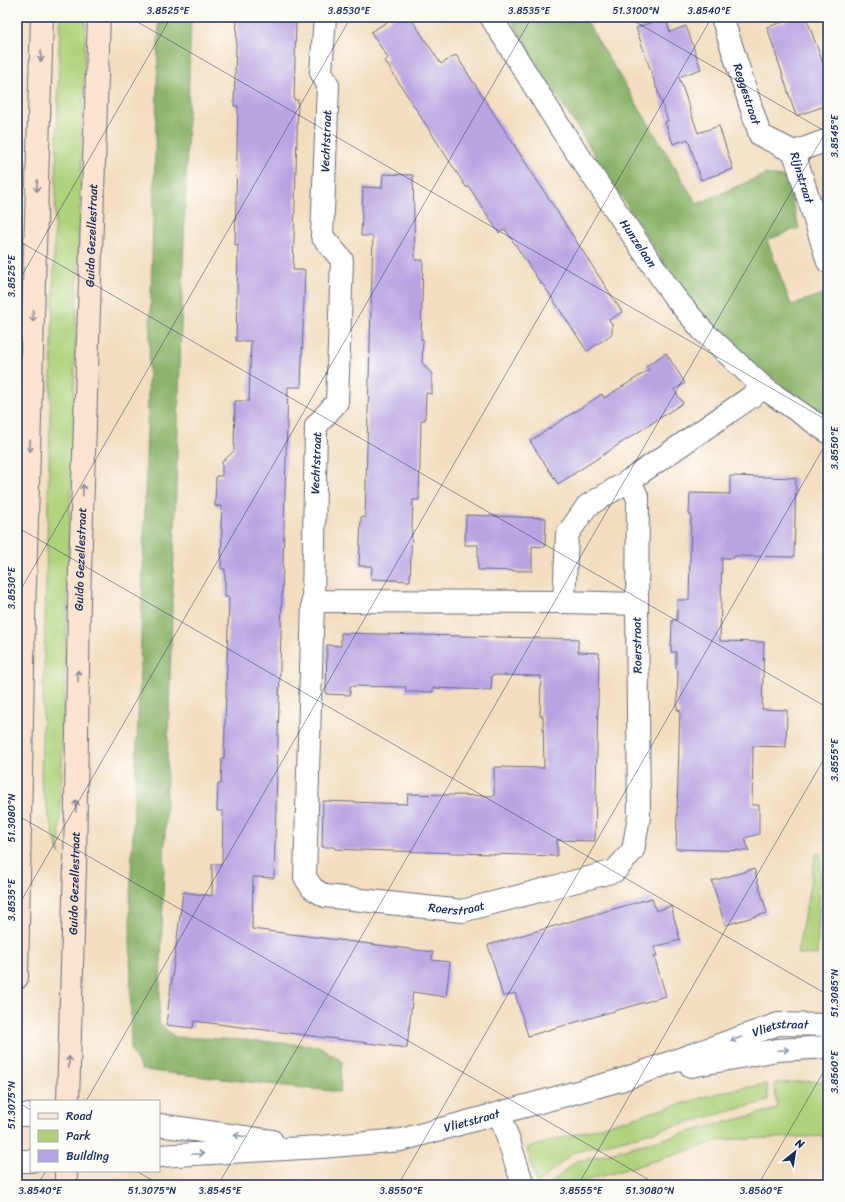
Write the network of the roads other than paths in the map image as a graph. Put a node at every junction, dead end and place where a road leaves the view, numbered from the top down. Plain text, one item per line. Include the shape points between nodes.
1 (42, 17) edge
2 (99, 17) edge
3 (325, 17) edge
4 (491, 17) edge
5 (722, 17) edge
6 (828, 140) edge
7 (794, 152) junction
8 (828, 262) edge
9 (764, 388) junction
10 (828, 432) edge
11 (630, 480) junction
12 (313, 601) junction
13 (564, 602) junction
14 (637, 604) junction
15 (17, 978) edge
16 (828, 1025) edge
17 (828, 1047) edge
18 (621, 1080) junction
19 (68, 1100) edge
20 (500, 1114) junction
21 (17, 1115) edge
22 (30, 1115) edge
23 (160, 1125) edge
24 (321, 1148) junction
25 (160, 1156) edge
26 (17, 1161) edge
27 (30, 1161) edge
28 (66, 1172) edge
29 (66, 1185) edge
30 (523, 1185) edge

1 -> 15 main road via 24,617
19 -> 2 main road, Guido Gezellestraat via 79,600
3 - 12 street, Vechtstraat via 321,72 328,85 322,236 342,260 337,402 316,426
4 - 9 street, Hunzelaan via 673,295 703,331
5 - 7 street, Reggestraat via 760,135
6 - 7 street, Rijnstraat
7 - 8 street, Rijnstraat
9 - 10 street, Hunzelaan
9 - 11 street
11 - 13 street via 587,506 567,535
11 - 14 street, Roerstraat via 638,499
12 - 13 street
12 - 14 street, Roerstraat via 305,877 312,888 325,896 462,911 615,870 633,850 639,817
13 - 14 street, Roerstraat
16 -> 18 street, Vlietstraat via 778,1024
18 -> 17 street, Vlietstraat via 777,1050
18 - 20 street, Vlietstraat
20 - 24 street, Vlietstraat via 401,1140
20 - 30 street
21 - 22 street
24 -> 23 street, Vlietstraat
25 -> 24 street, Vlietstraat
26 - 27 street
28 - 29 main road

